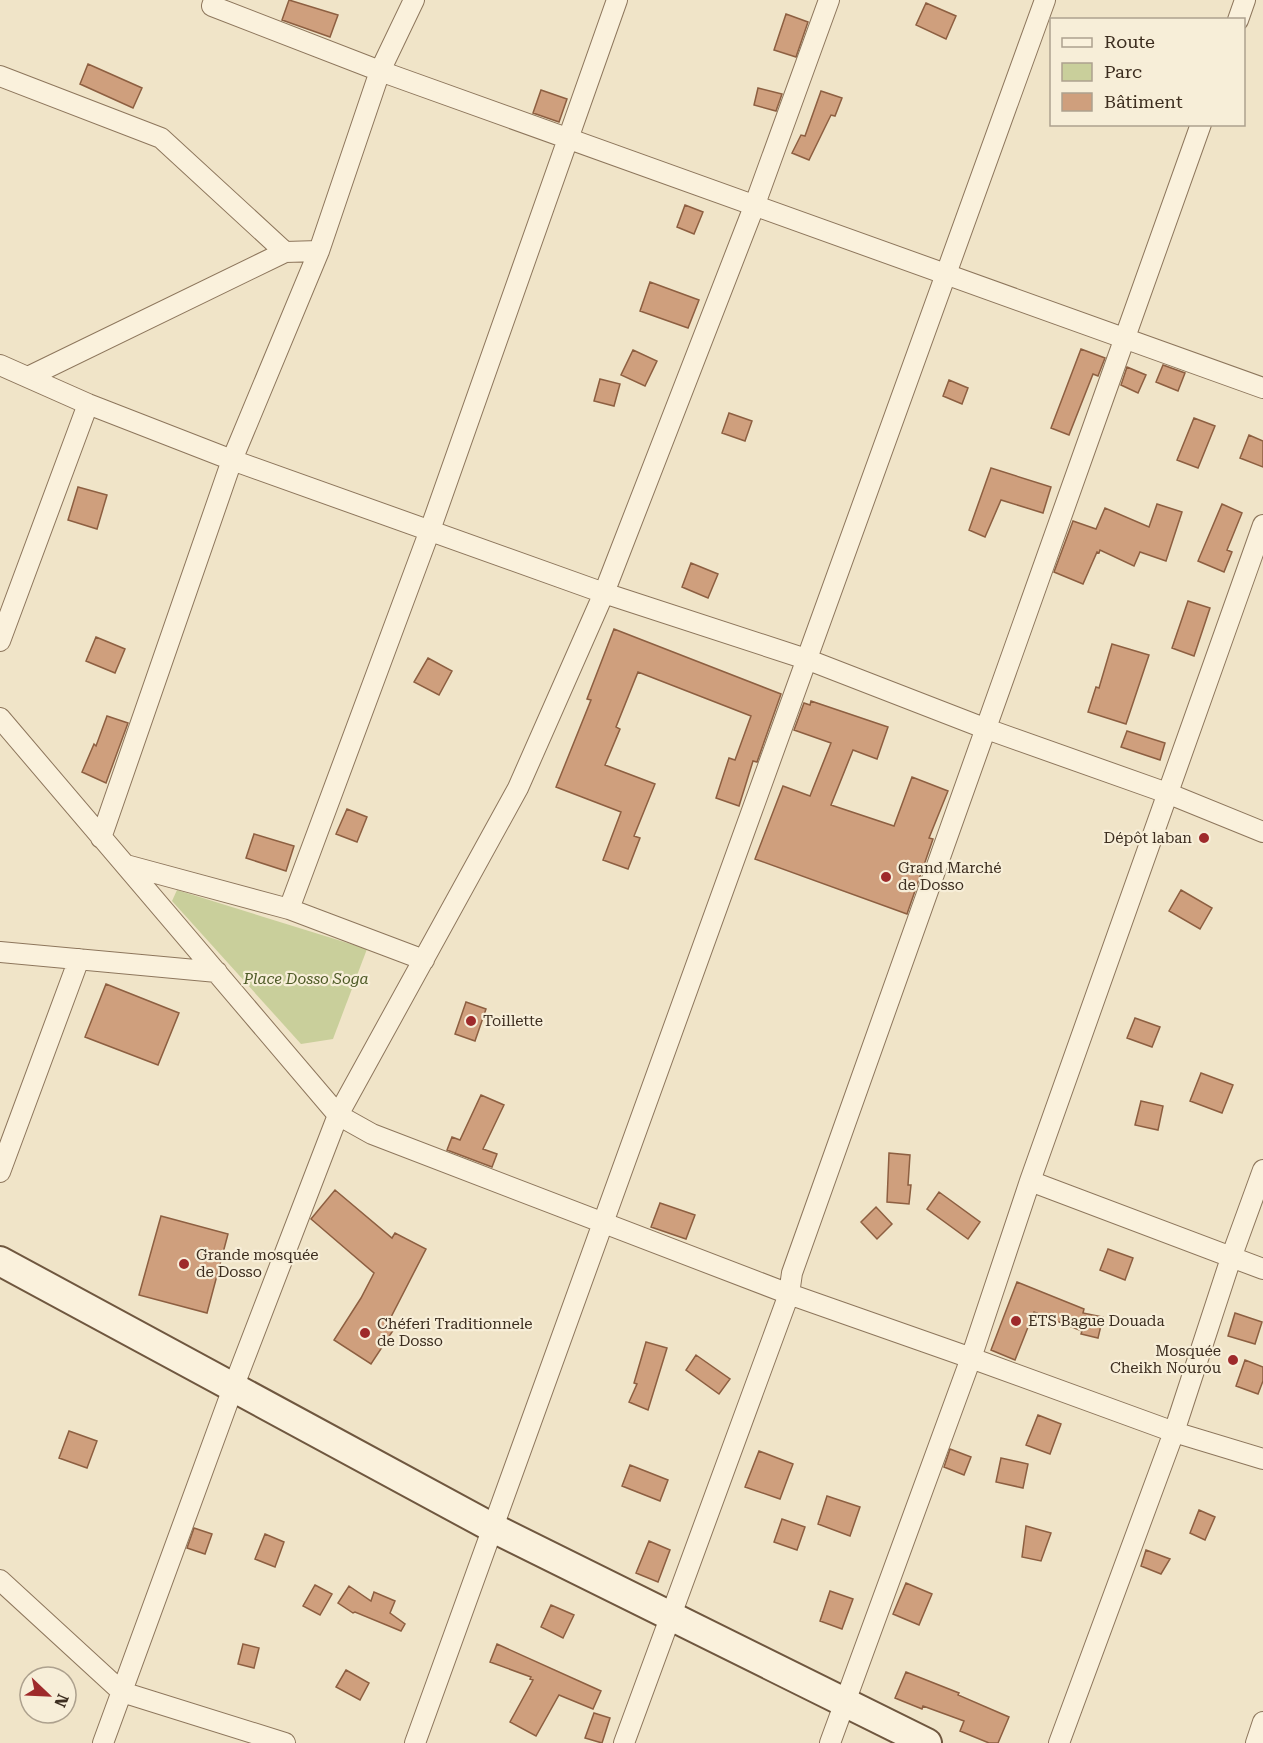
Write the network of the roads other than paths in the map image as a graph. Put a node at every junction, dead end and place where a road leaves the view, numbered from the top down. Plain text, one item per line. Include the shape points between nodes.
1 (214, 0) edge
2 (414, 0) edge
3 (617, 0) edge
4 (830, 0) edge
5 (1045, 0) edge
6 (1245, 0) edge
7 (1239, 18) edge
8 (380, 71) junction
9 (0, 76) edge
10 (1200, 126) edge
11 (568, 138) junction
12 (755, 204) junction
13 (318, 251) junction
14 (285, 252) junction
15 (948, 274) junction
16 (1125, 338) junction
17 (0, 366) edge
18 (28, 377) junction
19 (1263, 388) edge
20 (88, 404) junction
21 (232, 460) junction
22 (1263, 525) edge
23 (430, 530) junction
24 (604, 593) junction
25 (0, 641) edge
26 (806, 659) junction
27 (0, 718) edge
28 (984, 728) junction
29 (1167, 793) junction
30 (1263, 832) edge
31 (100, 838) junction
32 (126, 865) junction
33 (289, 909) junction
34 (0, 952) edge
35 (79, 959) junction
36 (424, 960) junction
37 (217, 972) junction
38 (339, 1115) junction
39 (1263, 1170) edge
40 (0, 1172) edge
41 (1030, 1181) junction
42 (603, 1223) junction
43 (1231, 1258) junction
44 (0, 1260) edge
45 (1263, 1269) edge
46 (789, 1294) junction
47 (972, 1358) junction
48 (233, 1388) junction
49 (1174, 1432) junction
50 (1263, 1459) edge
51 (493, 1528) junction
52 (0, 1580) edge
53 (670, 1616) junction
54 (122, 1692) junction
55 (844, 1703) junction
56 (1263, 1722) edge
57 (103, 1743) edge
58 (285, 1743) edge
59 (415, 1743) edge
60 (624, 1743) edge
61 (830, 1743) edge
62 (927, 1743) edge
63 (1059, 1743) edge
64 (1256, 1743) edge

1 - 8 street via 212,6
2 - 8 street
3 - 11 street
4 - 12 street
5 - 15 street
6 - 7 street
8 - 11 street
8 - 13 street
9 - 14 street via 161,138
10 - 16 street
11 - 12 street
11 - 23 street
12 - 15 street
12 - 24 street
13 - 14 street
13 - 21 street
14 - 18 street
15 - 16 street
15 - 26 street
16 - 19 street
16 - 28 street
17 - 18 street
18 - 20 street
20 - 21 street
20 - 25 street
21 - 23 street
21 - 31 street
22 - 29 street
23 - 24 street
23 - 33 street
24 - 26 street
24 - 36 street via 518,788
26 - 28 street
26 - 42 street
27 - 31 street
28 - 29 street
28 - 46 street via 792,1273
29 - 30 street
29 - 41 street
31 - 32 street
32 - 33 street
32 - 37 street
33 - 36 street
34 - 35 street
35 - 37 street
35 - 40 street
36 - 38 street
37 - 38 street
38 - 42 street via 372,1134
38 - 48 street
39 - 43 street
41 - 43 street
41 - 47 street
42 - 46 street
42 - 51 street
43 - 45 street
43 - 49 street
44 - 48 street
46 - 47 street
46 - 53 street
47 - 49 street
47 - 55 street
48 - 51 street
48 - 54 street
49 - 50 street
49 - 63 street
51 - 53 street
51 - 59 street
52 - 54 street
53 - 55 street
53 - 60 street
54 - 57 street
54 - 58 street
55 - 61 street
55 - 62 street
56 - 64 street

